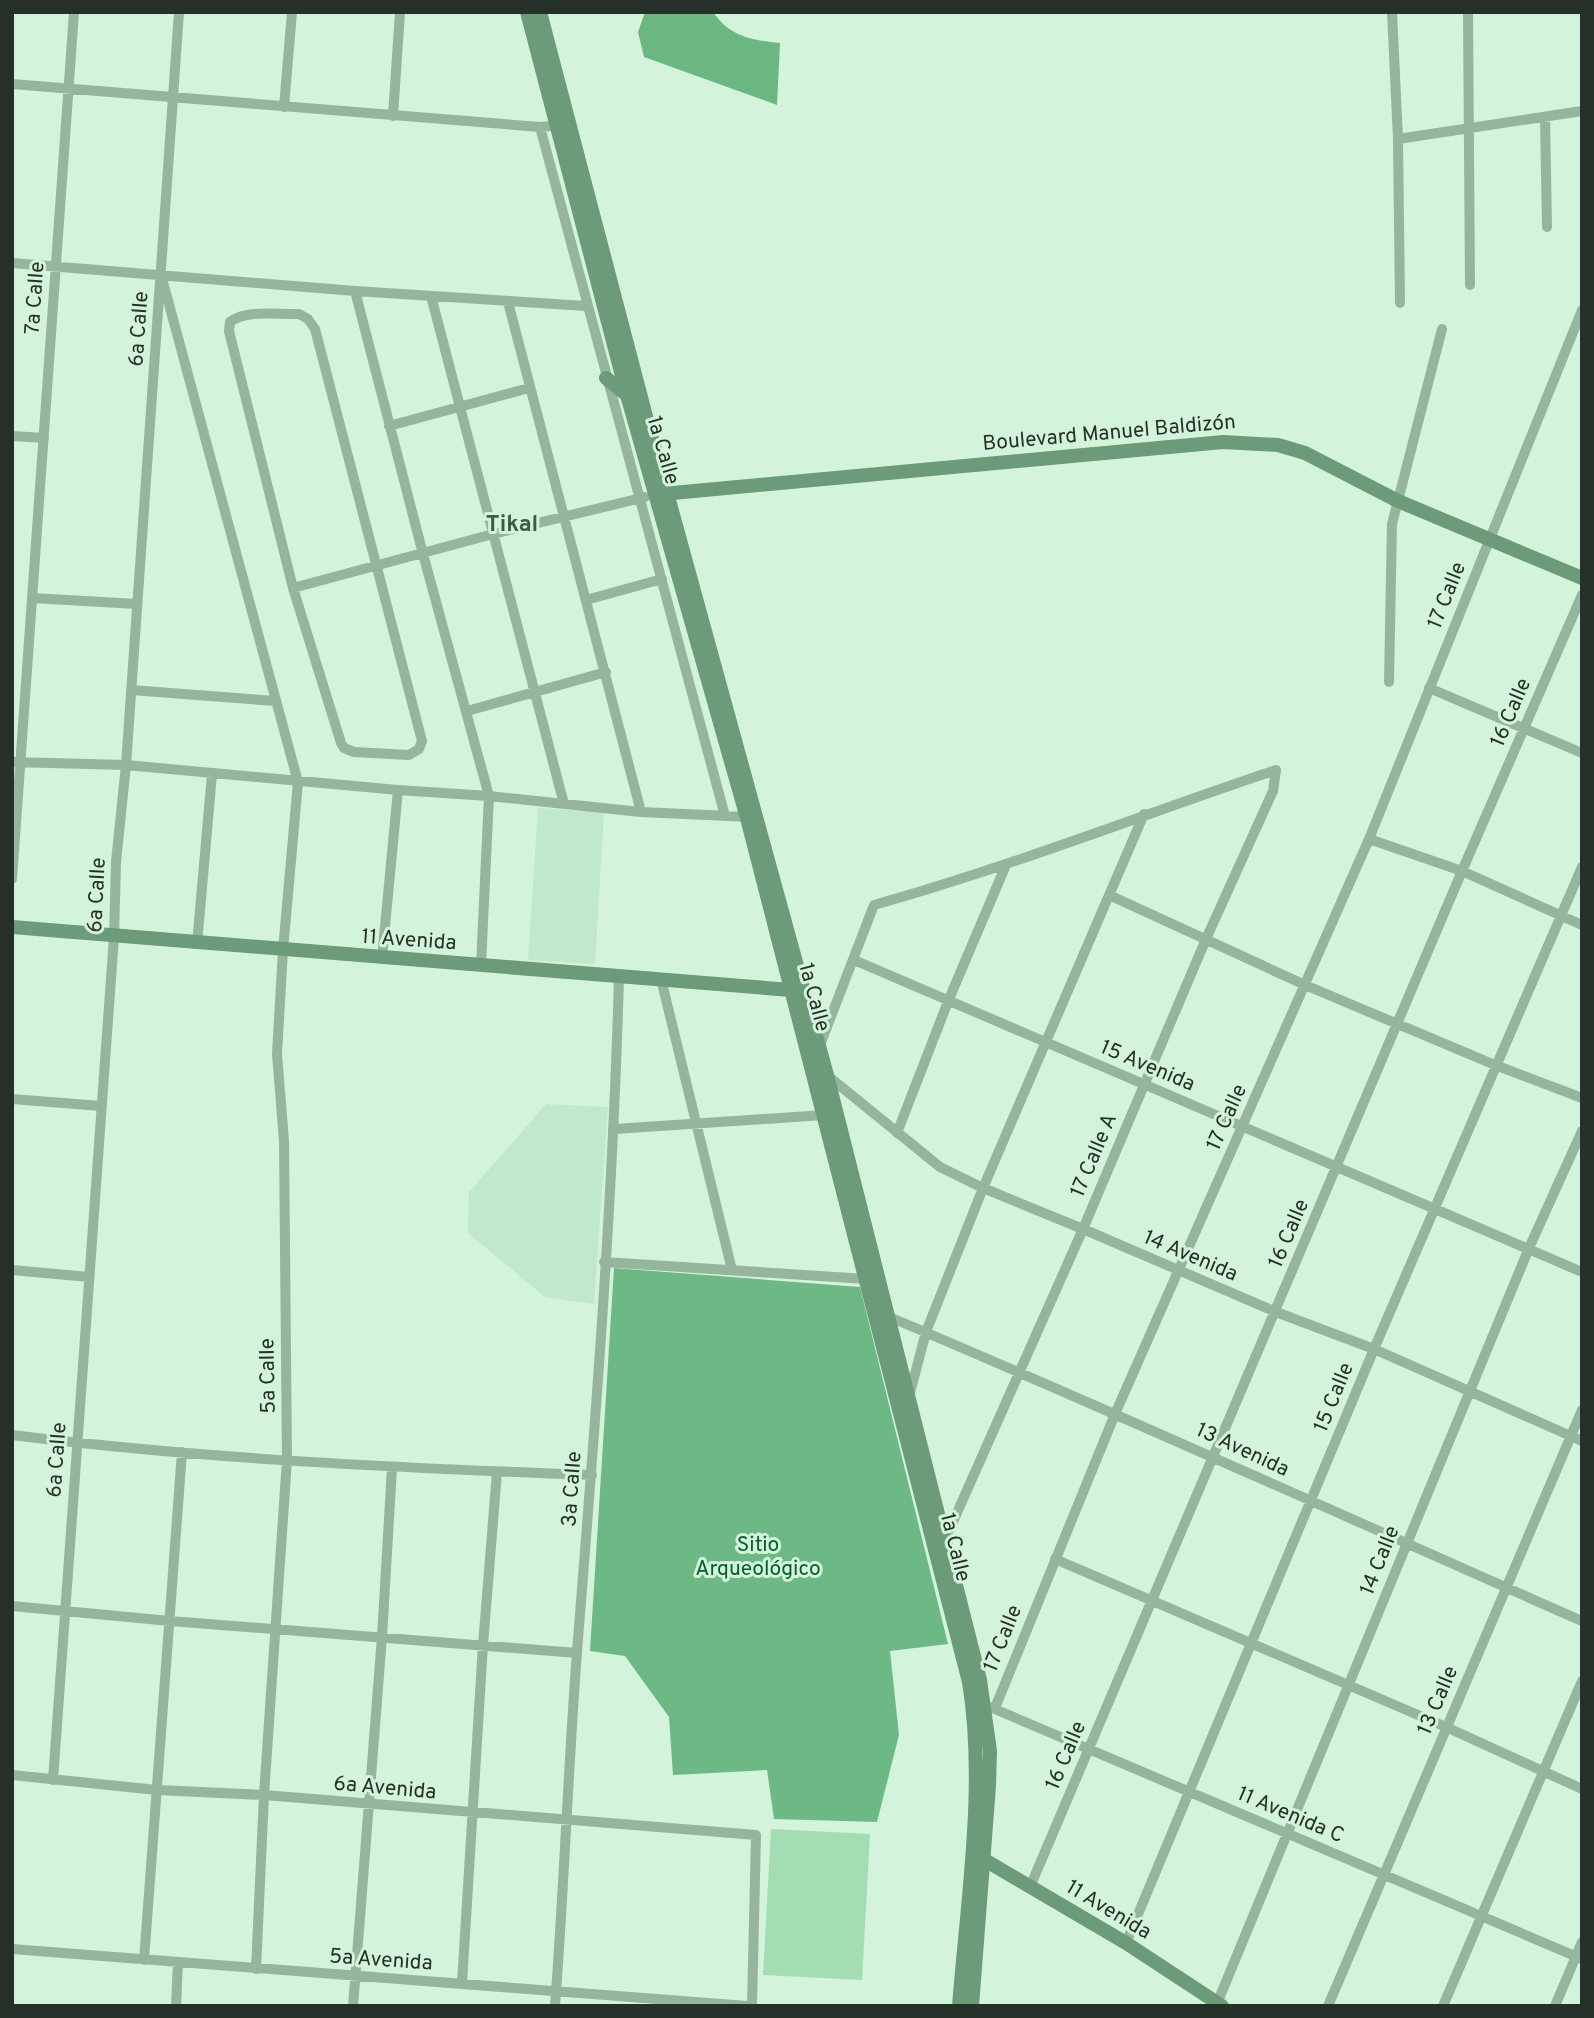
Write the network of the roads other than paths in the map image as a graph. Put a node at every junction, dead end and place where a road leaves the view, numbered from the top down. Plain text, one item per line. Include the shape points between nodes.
1 (74, 12) edge
2 (179, 12) edge
3 (292, 12) edge
4 (400, 12) edge
5 (527, 12) edge
6 (540, 12) edge
7 (1392, 12) edge
8 (1468, 12) edge
9 (12, 84) edge
10 (68, 89) junction
11 (173, 97) junction
12 (284, 107) junction
13 (1582, 111) edge
14 (393, 116) junction
15 (1545, 117) junction
16 (562, 125) junction
17 (540, 127) junction
18 (1469, 130) junction
19 (1398, 139) junction
20 (587, 218) junction
21 (1547, 227) dead end
22 (12, 263) edge
23 (56, 266) junction
24 (161, 274) junction
25 (1469, 285) dead end
26 (355, 291) junction
27 (431, 296) junction
28 (508, 302) junction
29 (1400, 303) dead end
30 (586, 306) junction
31 (1582, 310) edge
32 (1442, 329) dead end
33 (606, 378) junction
34 (529, 388) junction
35 (627, 396) junction
36 (459, 405) junction
37 (641, 422) junction
38 (388, 426) junction
39 (12, 436) edge
40 (44, 438) junction
41 (655, 495) junction
42 (1398, 500) junction
43 (563, 516) junction
44 (493, 534) junction
45 (1489, 540) junction
46 (423, 554) junction
47 (377, 566) junction
48 (1582, 578) edge
49 (662, 579) junction
50 (293, 588) junction
51 (1582, 595) edge
52 (32, 598) junction
53 (586, 600) junction
54 (137, 604) junction
55 (606, 672) junction
56 (1389, 682) dead end
57 (1430, 688) junction
58 (131, 690) junction
59 (535, 691) junction
60 (275, 701) junction
61 (467, 711) junction
62 (1524, 729) junction
63 (1582, 754) edge
64 (17, 763) edge
65 (126, 765) junction
66 (212, 774) junction
67 (298, 782) junction
68 (397, 790) junction
69 (489, 796) junction
70 (564, 804) junction
71 (641, 811) junction
72 (1144, 814) junction
73 (725, 816) junction
74 (752, 817) junction
75 (1369, 839) junction
76 (1006, 865) junction
77 (1582, 867) edge
78 (1462, 871) junction
79 (12, 879) edge
80 (1109, 895) junction
81 (1560, 916) junction
82 (1582, 925) edge
83 (12, 928) edge
84 (114, 937) junction
85 (1206, 939) junction
86 (197, 944) junction
87 (283, 950) junction
88 (382, 958) junction
89 (854, 960) junction
90 (481, 965) junction
91 (620, 976) junction
92 (661, 979) junction
93 (1305, 985) junction
94 (797, 988) junction
95 (948, 999) junction
96 (1397, 1024) junction
97 (1044, 1042) junction
98 (812, 1053) junction
99 (1495, 1065) junction
100 (827, 1075) junction
101 (1144, 1083) junction
102 (1582, 1098) edge
103 (12, 1099) edge
104 (101, 1106) junction
105 (824, 1115) junction
106 (695, 1123) junction
107 (1244, 1126) junction
108 (615, 1129) junction
109 (1582, 1131) edge
110 (897, 1133) junction
111 (1337, 1165) junction
112 (983, 1188) junction
113 (1434, 1208) junction
114 (1083, 1228) junction
115 (1529, 1248) junction
116 (604, 1262) junction
117 (12, 1270) edge
118 (732, 1270) junction
119 (1177, 1270) junction
120 (1582, 1272) edge
121 (89, 1277) junction
122 (866, 1279) junction
123 (1276, 1312) junction
124 (887, 1316) junction
125 (926, 1332) junction
126 (1374, 1349) junction
127 (1020, 1374) junction
128 (1471, 1393) junction
129 (909, 1397) junction
130 (1582, 1410) edge
131 (1115, 1414) junction
132 (12, 1434) edge
133 (1571, 1436) junction
134 (1582, 1441) edge
135 (76, 1443) junction
136 (182, 1452) junction
137 (1213, 1455) junction
138 (287, 1460) junction
139 (392, 1468) junction
140 (498, 1472) junction
141 (592, 1475) junction
142 (1311, 1502) junction
143 (939, 1543) junction
144 (1406, 1543) junction
145 (1055, 1559) junction
146 (1506, 1587) junction
147 (1151, 1601) junction
148 (12, 1606) edge
149 (66, 1610) junction
150 (1582, 1620) edge
151 (170, 1621) junction
152 (275, 1629) junction
153 (383, 1637) junction
154 (1251, 1644) junction
155 (482, 1645) junction
156 (577, 1653) junction
157 (974, 1681) junction
158 (1582, 1681) edge
159 (1349, 1686) junction
160 (990, 1706) junction
161 (1446, 1727) junction
162 (1088, 1749) junction
163 (1542, 1772) junction
164 (12, 1775) edge
165 (53, 1780) junction
166 (1582, 1789) edge
167 (157, 1790) junction
168 (1188, 1791) junction
169 (264, 1795) junction
170 (368, 1805) junction
171 (473, 1813) junction
172 (566, 1819) junction
173 (1287, 1833) junction
174 (977, 1859) junction
175 (1383, 1874) junction
176 (1030, 1887) junction
177 (1481, 1916) junction
178 (1582, 1942) edge
179 (1126, 1943) junction
180 (12, 1949) edge
181 (1579, 1958) edge
182 (144, 1960) junction
183 (178, 1962) junction
184 (256, 1969) junction
185 (355, 1976) junction
186 (462, 1983) junction
187 (556, 1992) junction
188 (1218, 2005) edge
189 (176, 2006) edge
190 (353, 2006) edge
191 (555, 2006) edge
192 (750, 2006) edge
193 (959, 2006) edge
194 (972, 2006) edge
195 (1328, 2006) edge
196 (1443, 2006) edge
197 (1555, 2006) edge

1 - 10 street, 7a Calle
2 - 11 street, 6a Calle
3 - 12 street
4 - 14 street
5 - 16 main road, 1a Calle
6 - 16 main road, 1a Calle
7 - 19 street
8 - 18 street
9 - 10 street
10 - 11 street
10 - 23 street, 7a Calle
11 - 12 street
11 - 24 street, 6a Calle
12 - 14 street
13 - 15 street
14 - 17 street
15 - 18 street
15 - 21 street
16 - 17 street
16 - 20 main road, 1a Calle
17 - 30 street, 1a Calle
18 - 19 street
18 - 25 street
19 - 29 street
20 - 35 main road, 1a Calle
20 - 37 main road, 1a Calle
22 - 23 street
23 - 24 street
23 - 40 street, 7a Calle
24 - 26 street
24 - 54 street, 6a Calle
24 - 60 street
26 - 27 street
26 - 38 street
27 - 28 street
27 - 36 street
28 - 30 street
28 - 34 street
30 - 33 street, 1a Calle
31 - 45 street
32 - 42 street
33 - 35 main road
33 - 41 street, 1a Calle
34 - 36 street
34 - 43 street
35 - 37 main road, 1a Calle
36 - 38 street
36 - 44 street
37 - 41 main road, 1a Calle
38 - 46 street
39 - 40 street
40 - 52 street, 7a Calle
41 - 42 main road, Boulevard Manuel Baldizón via 1223,442 1278,445 1305,453
41 - 43 street
41 - 49 street, 1a Calle
41 - 74 main road, 1a Calle
42 - 45 main road, Boulevard Manuel Baldizón
42 - 56 street via 1392,524
43 - 44 street
43 - 53 street
44 - 46 street
44 - 59 street
45 - 48 main road, Boulevard Manuel Baldizón
45 - 57 street, 17 Calle
46 - 47 street
46 - 61 street
47 - 50 street
47 - 50 street via 422,741 409,755 344,748
47 - 50 street via 315,329 299,314 236,317 229,331
49 - 53 street
49 - 73 street, 1a Calle
51 - 62 street, 16 Calle
52 - 54 street
52 - 64 street, 7a Calle
53 - 55 street
54 - 58 street, 6a Calle
55 - 59 street
55 - 71 street
57 - 62 street
57 - 75 street, 17 Calle
58 - 60 street
58 - 65 street, 6a Calle
59 - 61 street
59 - 70 street
60 - 67 street
61 - 69 street
62 - 63 street
62 - 78 street, 16 Calle
64 - 65 street
64 - 79 street, 7a Calle
65 - 66 street
65 - 84 street, 6a Calle
66 - 67 street
66 - 86 street
67 - 68 street
67 - 87 street, 5a Calle
68 - 69 street
68 - 88 street
69 - 70 street
69 - 90 street
70 - 71 street
71 - 73 street
72 - 76 street
72 - 80 street
72 - 85 street, 17 Calle A via 1276,770 1273,792
73 - 74 street
74 - 94 main road, 1a Calle
75 - 78 street
75 - 93 street, 17 Calle
76 - 89 street via 874,905
76 - 95 street
77 - 81 street, 15 Calle
78 - 81 street
78 - 96 street, 16 Calle
80 - 85 street
80 - 97 street
81 - 82 street
81 - 99 street, 15 Calle
83 - 84 main road, 11 Avenida
84 - 86 main road, 11 Avenida
84 - 104 street, 6a Calle
85 - 93 street
85 - 101 street, 17 Calle A
86 - 87 main road, 11 Avenida
87 - 88 main road, 11 Avenida
87 - 138 street, 5a Calle via 277,1054 284,1141
88 - 90 main road, 11 Avenida
89 - 95 street, 15 Avenida
89 - 98 street
90 - 91 main road, 11 Avenida
91 - 92 main road, 11 Avenida
91 - 108 street, 3a Calle
92 - 94 main road, 11 Avenida
92 - 106 street
93 - 96 street
93 - 107 street, 17 Calle
94 - 98 main road, 1a Calle
95 - 97 street, 15 Avenida
95 - 110 street
96 - 99 street
96 - 111 street, 16 Calle
97 - 101 street, 15 Avenida
97 - 112 street
98 - 100 main road, 1a Calle
98 - 105 main road, 1a Calle
99 - 102 street
99 - 113 street, 15 Calle
100 - 110 street, 14 Avenida
100 - 124 main road, 1a Calle
101 - 107 street, 15 Avenida
101 - 114 street, 17 Calle A
103 - 104 street
104 - 121 street, 6a Calle
105 - 106 street
105 - 122 main road, 1a Calle
106 - 108 street
106 - 118 street
107 - 111 street, 15 Avenida
107 - 119 street, 17 Calle
108 - 116 street, 3a Calle
109 - 115 street, 14 Calle
110 - 112 street, 14 Avenida via 940,1167
111 - 113 street, 15 Avenida
111 - 123 street, 16 Calle
112 - 114 street, 14 Avenida
112 - 125 street
113 - 115 street, 15 Avenida
113 - 126 street, 15 Calle
114 - 119 street, 14 Avenida
114 - 127 street, 17 Calle A
115 - 120 street, 15 Avenida
115 - 128 street, 14 Calle
116 - 118 street
116 - 141 street, 3a Calle
117 - 121 street
118 - 122 street
119 - 123 street, 14 Avenida
119 - 131 street, 17 Calle
121 - 135 street, 6a Calle
122 - 143 main road, 1a Calle
123 - 126 street, 14 Avenida
123 - 137 street, 16 Calle
124 - 125 street, 13 Avenida
124 - 129 main road, 1a Calle
125 - 127 street, 13 Avenida
125 - 129 street
126 - 128 street, 14 Avenida
126 - 142 street, 15 Calle
127 - 131 street, 13 Avenida
127 - 143 street, 17 Calle A
128 - 133 street, 14 Avenida
128 - 144 street, 14 Calle
129 - 143 main road, 1a Calle
130 - 133 street, 13 Calle
131 - 137 street, 13 Avenida
131 - 145 street, 17 Calle
132 - 135 street
133 - 134 street, 14 Avenida
133 - 146 street, 13 Calle
135 - 136 street
135 - 149 street, 6a Calle
136 - 138 street
136 - 151 street
137 - 142 street, 13 Avenida
137 - 147 street, 16 Calle
138 - 139 street
138 - 152 street, 5a Calle
139 - 140 street
139 - 153 street
140 - 141 street
140 - 155 street
141 - 156 street, 3a Calle
142 - 144 street, 13 Avenida
142 - 154 street, 15 Calle
143 - 157 main road, 1a Calle
144 - 146 street, 13 Avenida
144 - 159 street, 14 Calle
145 - 147 street
145 - 160 street, 17 Calle
146 - 150 street, 13 Avenida
146 - 161 street, 13 Calle
147 - 154 street
147 - 162 street, 16 Calle
148 - 149 street
149 - 151 street
149 - 165 street, 6a Calle
151 - 152 street
151 - 167 street
152 - 153 street
152 - 169 street, 5a Calle
153 - 155 street
153 - 170 street
154 - 159 street
154 - 168 street, 15 Calle
155 - 156 street
155 - 171 street
156 - 172 street, 3a Calle
157 - 160 main road, 1a Calle
157 - 174 main road, 1a Calle
158 - 163 street
159 - 161 street
159 - 173 street, 14 Calle
160 - 162 street, 11 Avenida C
160 - 174 main road, 1a Calle via 989,1786
161 - 163 street
161 - 175 street, 13 Calle
162 - 168 street, 11 Avenida C
162 - 176 street, 16 Calle
163 - 166 street
163 - 177 street
164 - 165 street, 6a Avenida
165 - 167 street, 6a Avenida
167 - 169 street, 6a Avenida
167 - 182 street
168 - 173 street, 11 Avenida C
168 - 179 street, 15 Calle
169 - 170 street, 6a Avenida
169 - 184 street, 5a Calle
170 - 171 street, 6a Avenida
170 - 185 street
171 - 172 street, 6a Avenida
171 - 186 street
172 - 187 street, 3a Calle
172 - 192 street, 6a Avenida via 756,1835
173 - 175 street, 11 Avenida C
173 - 188 street, 14 Calle
174 - 176 main road, 11 Avenida
174 - 193 main road, 1a Calle
174 - 194 main road, 1a Calle
175 - 177 street, 11 Avenida C
175 - 195 street, 13 Calle
176 - 179 main road, 11 Avenida
177 - 181 street, 11 Avenida C
177 - 196 street
178 - 181 street
179 - 188 main road, 11 Avenida
180 - 182 street, 5a Avenida
181 - 197 street
182 - 183 street, 5a Avenida
183 - 184 street, 5a Avenida
183 - 189 street
184 - 185 street, 5a Avenida
185 - 186 street, 5a Avenida
185 - 190 street
186 - 187 street, 5a Avenida
187 - 191 street, 3a Calle
187 - 192 street, 5a Avenida

